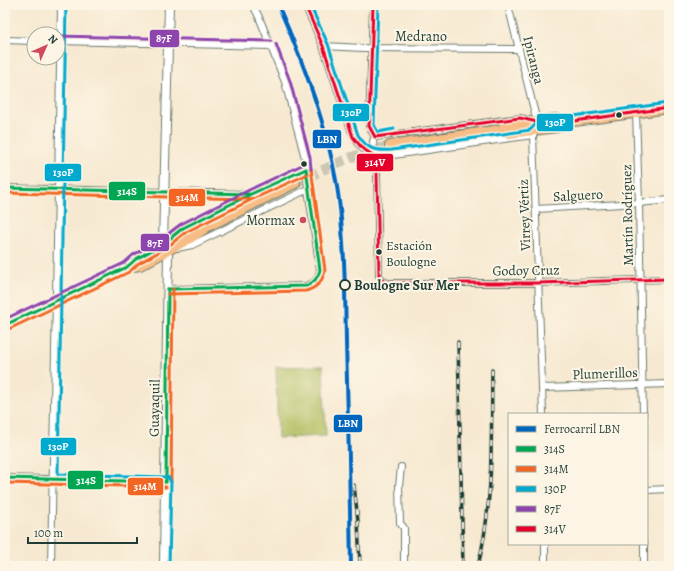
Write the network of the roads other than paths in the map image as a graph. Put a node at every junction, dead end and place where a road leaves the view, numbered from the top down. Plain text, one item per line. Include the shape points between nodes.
1 (61, 5) edge
2 (169, 5) edge
3 (253, 5) edge
4 (305, 5) edge
5 (373, 5) edge
6 (508, 5) edge
7 (60, 26) edge
8 (5, 40) edge
9 (26, 41) edge
10 (66, 41) edge
11 (168, 44) junction
12 (271, 46) junction
13 (323, 46) junction
14 (371, 48) junction
15 (519, 49) junction
16 (59, 66) edge
17 (669, 108) edge
18 (636, 112) junction
19 (536, 129) junction
20 (375, 137) junction
21 (390, 146) tunnel mouth
22 (374, 156) junction
23 (306, 169) junction
24 (295, 183) tunnel mouth
25 (5, 188) edge
26 (58, 189) junction
27 (308, 189) junction
28 (164, 191) junction
29 (251, 194) junction
30 (669, 200) edge
31 (640, 203) junction
32 (536, 209) junction
33 (166, 247) junction
34 (669, 279) edge
35 (640, 280) junction
36 (538, 283) junction
37 (168, 289) junction
38 (56, 300) junction
39 (5, 325) edge
40 (643, 384) junction
41 (669, 384) edge
42 (542, 388) junction
43 (543, 413) edge
44 (643, 413) edge
45 (401, 467) dead end
46 (5, 478) edge
47 (53, 479) junction
48 (166, 482) junction
49 (648, 490) edge
50 (669, 490) edge
51 (545, 545) edge
52 (644, 545) edge
53 (51, 566) edge
54 (164, 566) edge
55 (404, 566) edge
56 (545, 566) edge
57 (644, 566) edge

1 - 7 street
2 - 11 street, Guayaquil
3 - 12 street
4 - 13 street
5 - 14 street
6 - 15 street, Ipiranga
8 - 9 street
10 - 11 street
11 - 12 street
11 - 28 street, Guayaquil
12 - 23 street via 285,82
13 - 14 street, Medrano
13 - 22 street via 353,136 360,147
14 - 15 street, Medrano
14 - 20 street via 369,126
15 - 19 street, Ipiranga
16 - 26 street
17 - 18 main road
18 - 19 main road
18 - 31 street, Martín Rodríguez
19 - 20 street via 520,118
19 - 21 main road via 509,133 500,130
19 - 22 street via 392,156
19 - 32 street, Virrey Vértiz
20 - 22 street
22 - 36 street, Godoy Cruz via 377,174 379,276 383,281
23 - 27 street
23 - 29 street
24 - 33 main road via 208,226 187,232
25 - 26 street
26 - 28 street
26 - 38 street
27 - 33 street via 192,245
27 - 37 street via 320,270 319,276 312,284
28 - 29 street
28 - 33 street, Guayaquil
29 - 33 street via 183,228
30 - 31 street, Salguero
31 - 32 street, Salguero
31 - 35 street, Martín Rodríguez
32 - 36 street, Virrey Vértiz
33 - 37 street, Guayaquil
33 - 38 main road via 136,258 127,267
34 - 35 street, Godoy Cruz
35 - 36 street, Godoy Cruz
35 - 40 street, Martín Rodríguez
36 - 42 street, Virrey Vértiz
37 - 48 street, Guayaquil
38 - 39 main road
38 - 47 street
40 - 41 street, Plumerillos
40 - 42 street, Plumerillos
40 - 44 street, Martín Rodríguez
42 - 43 street, Virrey Vértiz
45 - 55 street via 400,523 404,528
46 - 47 street
47 - 48 street
47 - 53 street
48 - 54 street, Guayaquil
49 - 50 street
51 - 56 street
52 - 57 street

